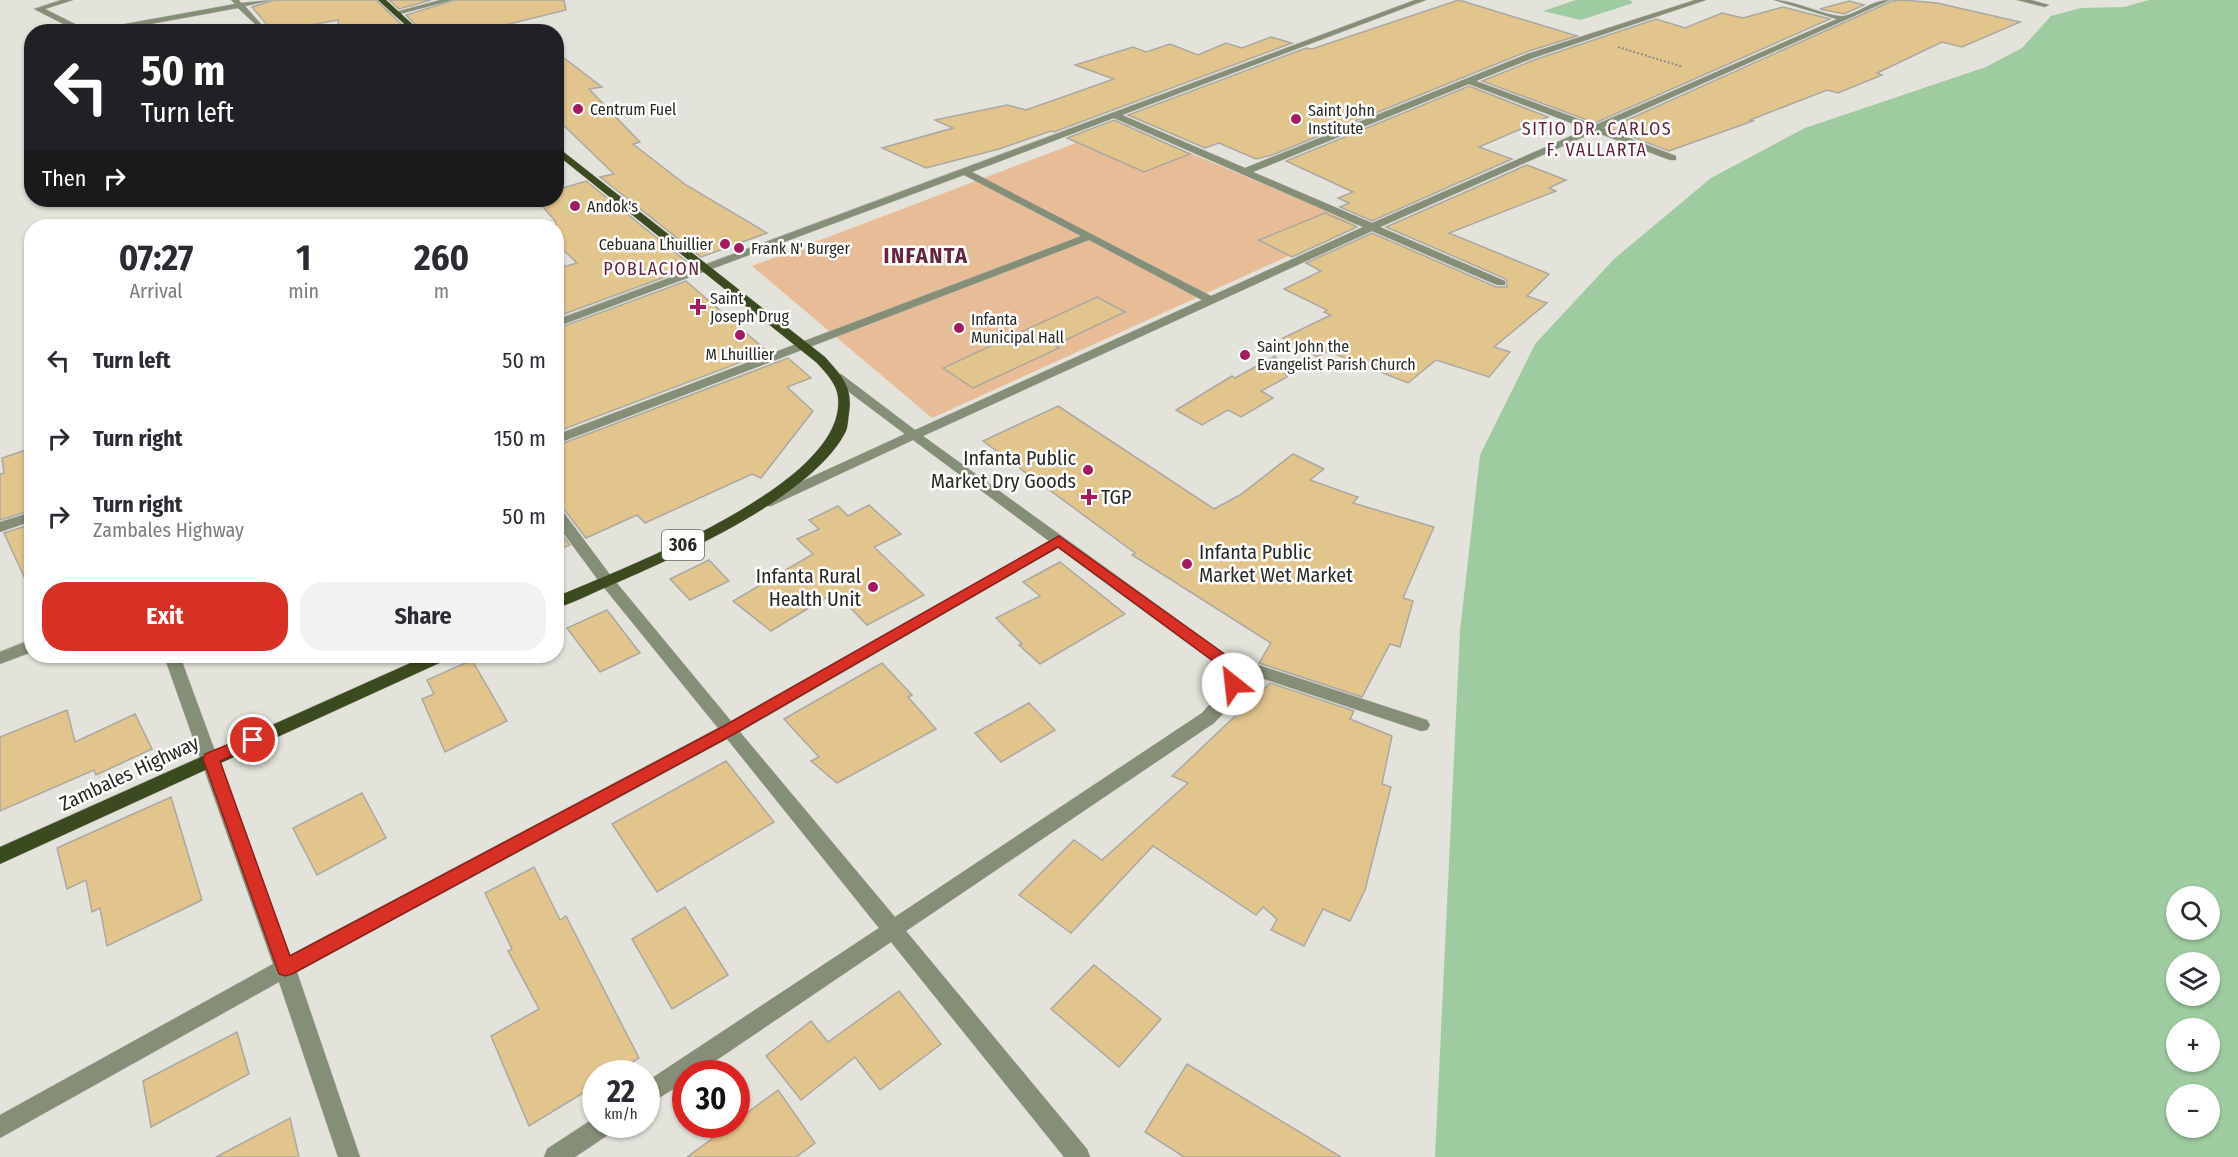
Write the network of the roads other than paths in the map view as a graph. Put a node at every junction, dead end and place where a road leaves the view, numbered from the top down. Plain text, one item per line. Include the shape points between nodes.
1 (69, 0) edge
2 (269, 0) edge
3 (382, 0) edge
4 (449, 0) edge
5 (1422, 0) edge
6 (1702, 0) edge
7 (1778, 0) edge
8 (1886, 0) edge
9 (2021, 0) edge
10 (238, 3) edge
11 (2045, 5) dead end
12 (396, 13) junction
13 (1844, 19) junction
14 (69, 24) edge
15 (132, 24) edge
16 (257, 24) dead end
17 (408, 24) edge
18 (1469, 81) junction
19 (1116, 116) junction
20 (1597, 129) junction
21 (564, 155) edge
22 (1673, 158) dead end
23 (966, 172) junction
24 (1244, 172) junction
25 (1374, 226) junction
26 (1088, 237) junction
27 (705, 269) junction
28 (1501, 283) dead end
29 (1212, 301) junction
30 (564, 321) edge
31 (803, 346) junction
32 (837, 377) junction
33 (914, 435) junction
34 (564, 437) edge
35 (766, 503) junction
36 (24, 519) edge
37 (564, 523) edge
38 (0, 527) edge
39 (1059, 541) junction
40 (606, 580) junction
41 (564, 599) edge
42 (24, 648) edge
43 (0, 658) edge
44 (175, 663) edge
45 (424, 663) edge
46 (1229, 669) junction
47 (1421, 725) dead end
48 (729, 730) junction
49 (211, 759) junction
50 (0, 856) edge
51 (893, 930) junction
52 (285, 968) junction
53 (660, 1086) edge
54 (0, 1127) edge
55 (584, 1138) edge
56 (349, 1157) edge
57 (555, 1157) edge
58 (1079, 1157) edge

1 - 14 street via 38,9
2 - 10 street
3 - 12 main road
4 - 12 street
5 - 19 street
6 - 18 street
7 - 13 street
8 - 13 street
9 - 11 street
10 - 15 street
10 - 16 street
12 - 17 main road
13 - 20 street
18 - 20 street
18 - 24 street
19 - 23 street
19 - 24 street
20 - 22 street
20 - 25 street
21 - 27 main road
23 - 26 street
23 - 27 street
24 - 25 street
25 - 28 street
25 - 29 street
26 - 29 street
26 - 31 street
27 - 30 street
27 - 31 main road
29 - 33 street
31 - 32 main road
31 - 34 street
32 - 33 street
32 - 35 main road, 306 via 846,399 836,435 802,476
33 - 35 street
33 - 39 street
35 - 40 main road, 306
36 - 38 street
37 - 40 street
39 - 46 street
39 - 48 street
40 - 41 main road, 306
40 - 48 street
42 - 43 street
44 - 49 street
45 - 49 main road, Zambales Highway
46 - 47 street via 1246,667
46 - 51 street via 1233,684 1227,701 1208,718
48 - 51 street
48 - 52 street
49 - 50 main road, Zambales Highway
49 - 52 street
51 - 53 street
51 - 58 street
52 - 54 street
52 - 56 street
55 - 57 street

